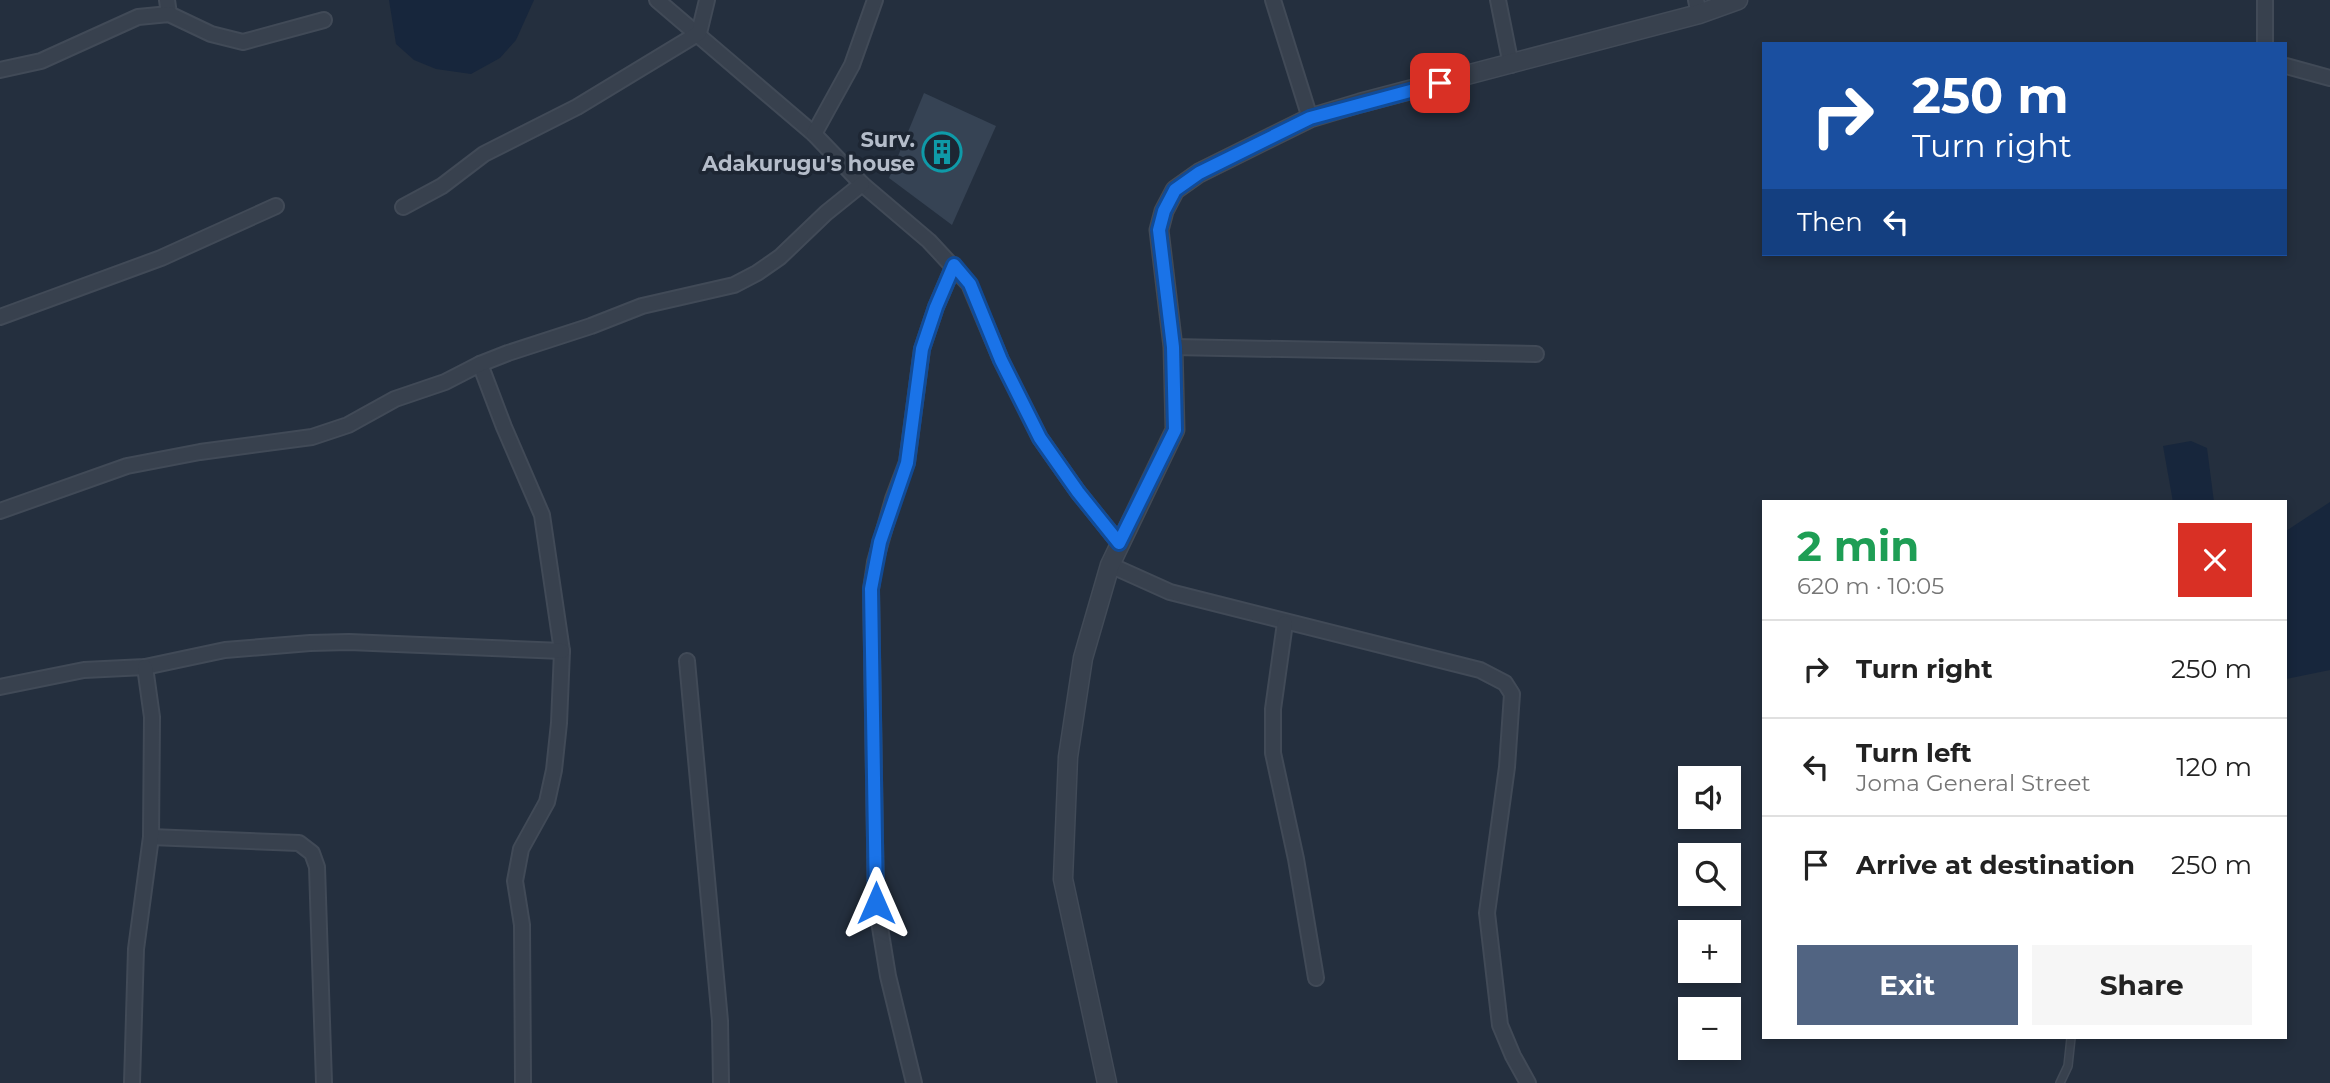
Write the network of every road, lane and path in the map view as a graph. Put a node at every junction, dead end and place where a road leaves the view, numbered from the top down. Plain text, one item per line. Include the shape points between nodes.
1 (657, 0) edge
2 (707, 0) edge
3 (875, 0) edge
4 (1273, 0) edge
5 (1498, 0) edge
6 (1738, 0) edge
7 (2265, 0) edge
8 (168, 7) edge
9 (1698, 7) edge
10 (324, 20) dead end
11 (699, 33) junction
12 (2264, 42) edge
13 (1511, 65) junction
14 (2287, 66) edge
15 (0, 69) edge
16 (2330, 78) edge
17 (1310, 118) junction
18 (814, 134) junction
19 (862, 184) junction
20 (276, 206) dead end
21 (403, 207) dead end
22 (954, 265) junction
23 (0, 317) edge
24 (1173, 347) junction
25 (1536, 354) dead end
26 (480, 364) junction
27 (0, 511) edge
28 (1119, 543) junction
29 (1110, 565) junction
30 (1285, 623) junction
31 (562, 651) junction
32 (687, 661) dead end
33 (145, 667) junction
34 (0, 687) edge
35 (150, 837) junction
36 (1316, 978) dead end
37 (2071, 1039) edge
38 (132, 1083) edge
39 (324, 1083) edge
40 (523, 1083) edge
41 (722, 1083) edge
42 (914, 1083) edge
43 (1107, 1083) edge
44 (1528, 1083) edge
45 (2060, 1083) edge

1 - 11 street
2 - 11 street
3 - 18 street via 852,65
4 - 17 street
5 - 13 street
6 - 9 street
7 - 12 street
8 - 10 street via 211,34 243,42
8 - 15 street via 113,26 41,61
9 - 13 street
11 - 18 street
11 - 21 street via 577,107 484,154 442,187
13 - 17 street
14 - 16 street
17 - 24 street via 1199,173 1175,190 1159,230
18 - 19 street
19 - 22 street
19 - 26 street via 780,257 734,285 642,306
20 - 23 street via 161,258
22 - 28 street via 970,284 1040,438
22 - 42 street via 922,349 907,463 877,552 871,589 876,903
24 - 25 street
24 - 28 street via 1175,430
26 - 27 street via 312,437 127,466
26 - 31 street via 542,515
28 - 29 street
29 - 30 street via 1170,593
29 - 43 street via 1083,658 1068,757 1063,879
30 - 36 street via 1273,709 1273,753
30 - 44 street via 1480,670 1505,683 1512,694 1487,913 1500,1025
31 - 33 street via 310,643 225,650
31 - 40 street via 554,769 547,802 521,849 515,881 522,925
32 - 41 street
33 - 34 street via 84,670
33 - 35 street via 152,717
35 - 38 street via 136,948
35 - 39 street via 299,843 312,853 319,885
37 - 45 lane

